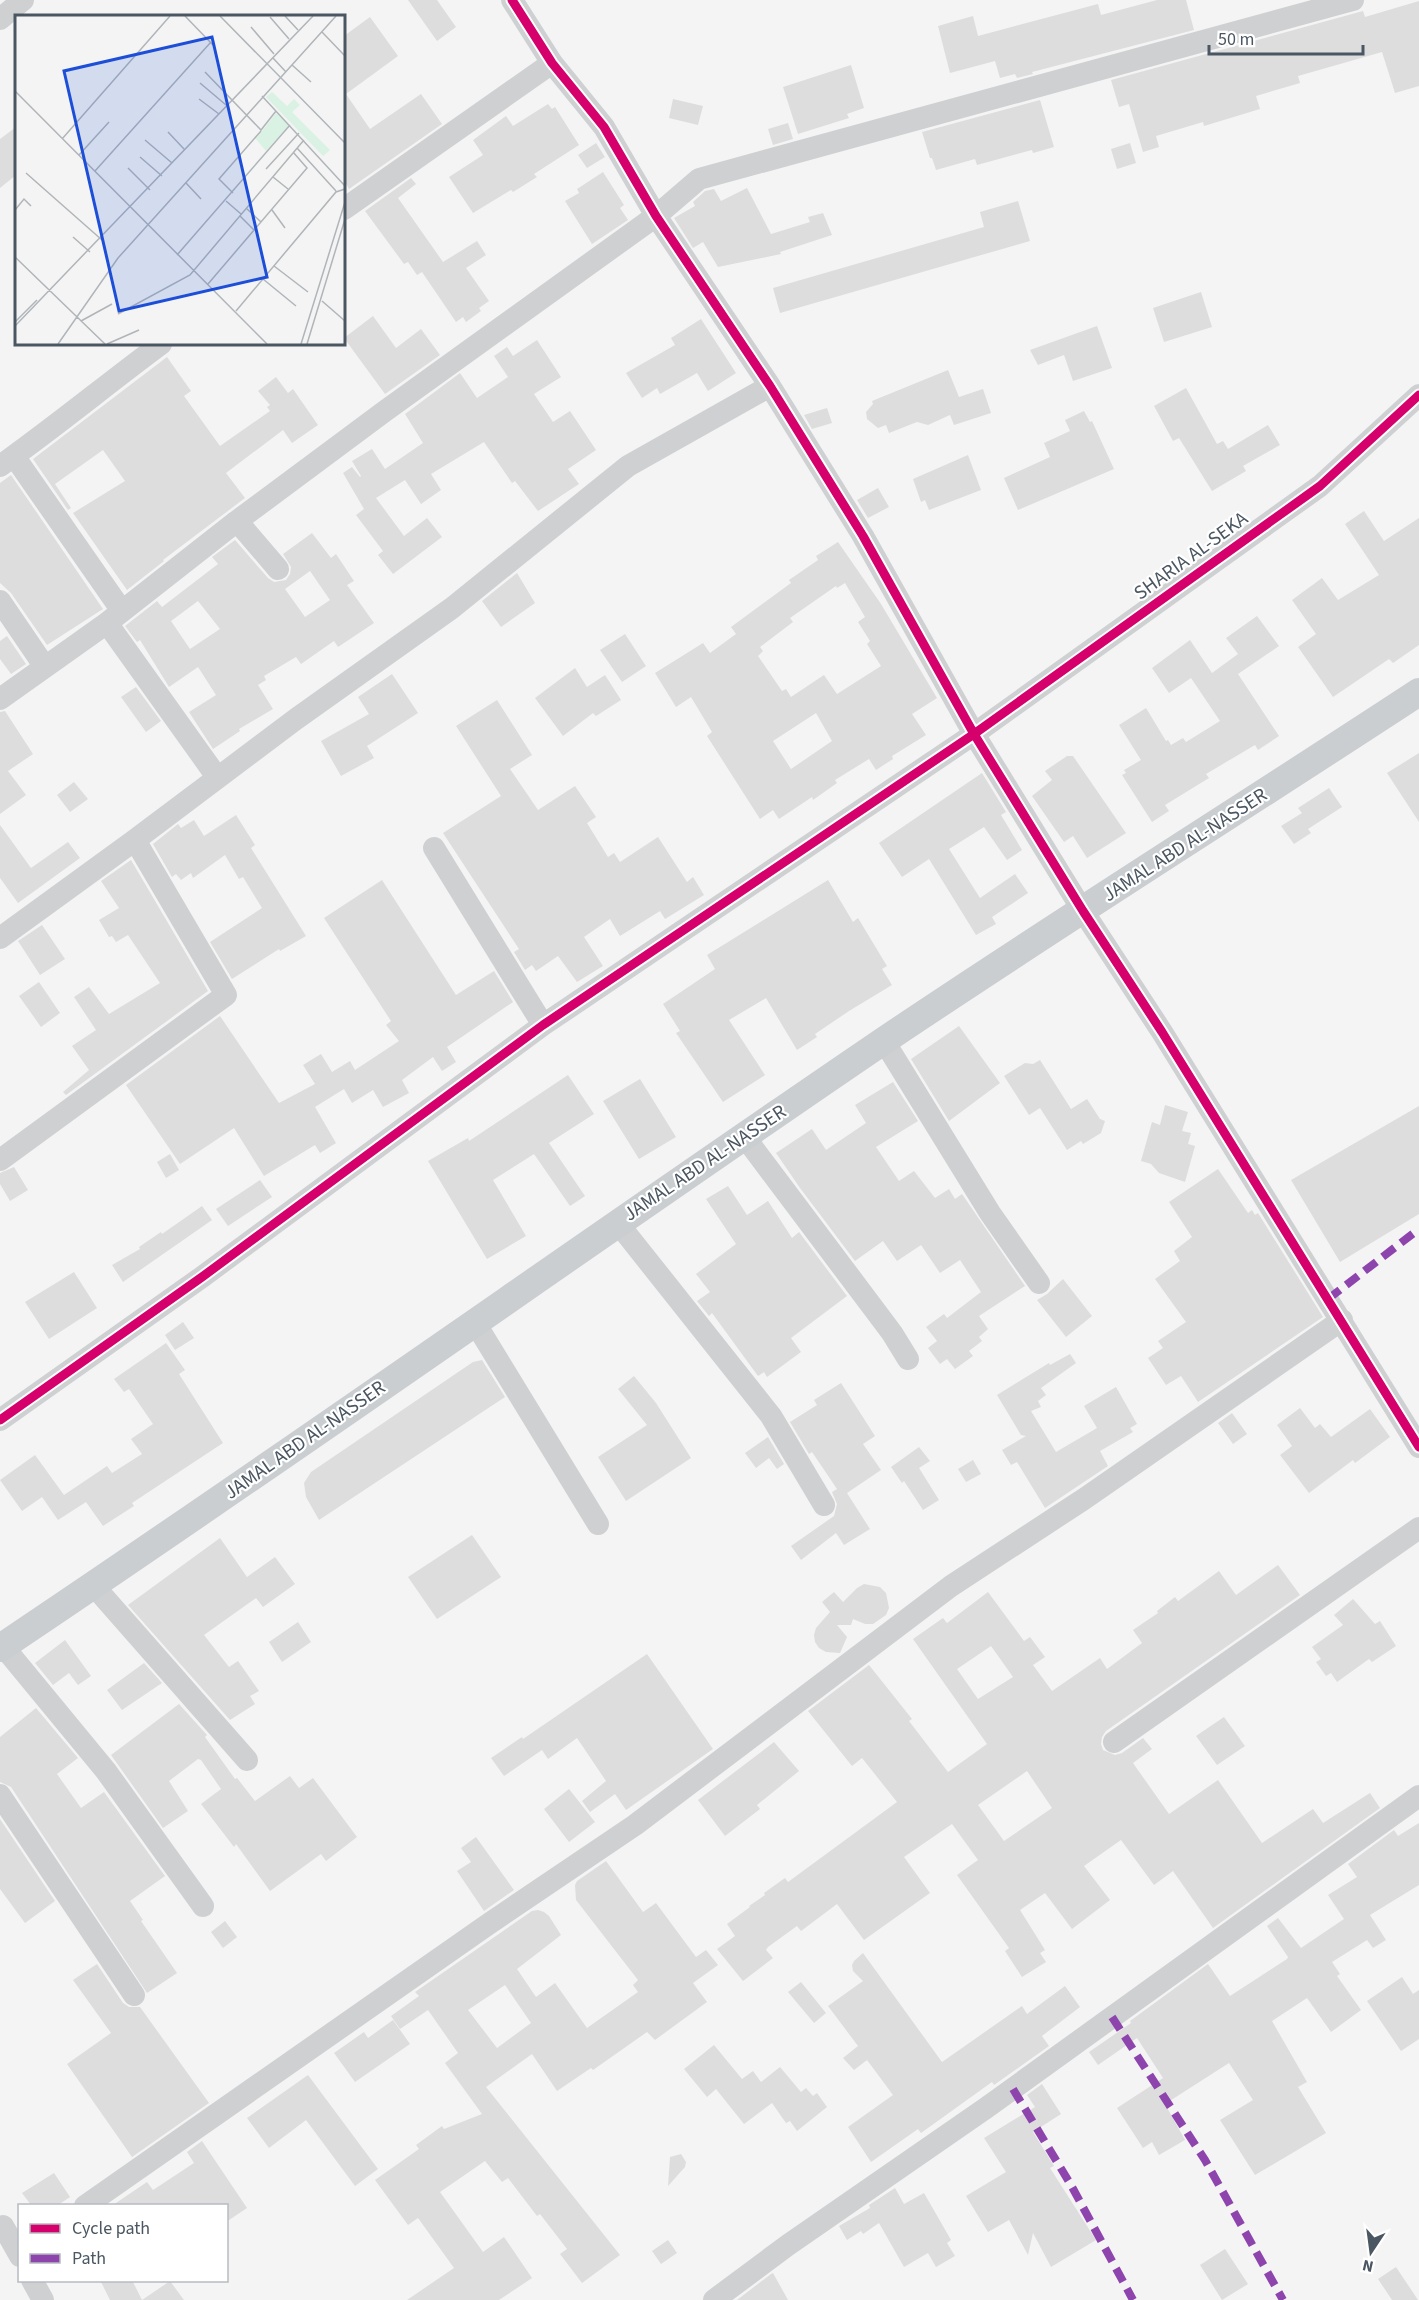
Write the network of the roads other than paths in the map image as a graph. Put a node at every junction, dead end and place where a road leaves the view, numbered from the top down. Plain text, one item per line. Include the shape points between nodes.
1 (23, 0) edge
2 (512, 0) edge
3 (1353, 0) edge
4 (0, 19) edge
5 (552, 63) junction
6 (345, 208) edge
7 (656, 216) junction
8 (160, 345) edge
9 (770, 386) junction
10 (1419, 395) edge
11 (7, 461) edge
12 (237, 521) junction
13 (278, 569) dead end
14 (0, 601) edge
15 (114, 617) junction
16 (45, 667) junction
17 (1419, 692) edge
18 (0, 699) edge
19 (974, 734) junction
20 (217, 777) junction
21 (135, 840) junction
22 (434, 848) dead end
23 (1083, 911) junction
24 (0, 938) edge
25 (543, 1025) junction
26 (884, 1041) junction
27 (744, 1136) junction
28 (0, 1160) edge
29 (617, 1222) junction
30 (1039, 1283) dead end
31 (1341, 1320) junction
32 (474, 1322) junction
33 (908, 1359) dead end
34 (0, 1420) edge
35 (1419, 1447) edge
36 (824, 1505) dead end
37 (598, 1524) dead end
38 (1419, 1528) edge
39 (94, 1587) junction
40 (1, 1647) edge
41 (1114, 1742) dead end
42 (248, 1760) dead end
43 (0, 1795) edge
44 (1419, 1796) edge
45 (203, 1906) dead end
46 (134, 1995) dead end
47 (86, 2204) edge
48 (3, 2226) dead end
49 (18, 2251) edge
50 (33, 2282) edge
51 (43, 2300) edge
52 (714, 2300) edge

1 - 4 street
2 - 5 street
3 - 7 street via 699,179
5 - 6 street
5 - 7 street via 604,127
7 - 9 street
7 - 12 street
8 - 11 street
9 - 19 street via 863,536
9 - 20 street via 628,466 452,608
10 - 19 street, SHARIA AL-SEKA via 1320,486
11 - 15 street
12 - 13 street
12 - 15 street
14 - 16 street
15 - 16 street
15 - 20 street
16 - 18 street
17 - 23 main road, JAMAL ABD AL-NASSER
19 - 23 street
19 - 25 street, SHARIA AL-SEKA
20 - 21 street
21 - 24 street
21 - 28 street via 226,995
22 - 25 street
23 - 26 main road, JAMAL ABD AL-NASSER
23 - 31 street
25 - 34 street, SHARIA AL-SEKA via 202,1277
26 - 27 main road, JAMAL ABD AL-NASSER
26 - 30 street via 990,1214
27 - 29 main road, JAMAL ABD AL-NASSER
27 - 33 street
29 - 32 main road, JAMAL ABD AL-NASSER
29 - 36 street via 771,1416
31 - 35 street
31 - 47 street via 1084,1499 951,1586 635,1825
32 - 37 street
32 - 39 main road, JAMAL ABD AL-NASSER
38 - 41 street
39 - 40 main road, JAMAL ABD AL-NASSER
39 - 42 street
40 - 45 street via 105,1771
43 - 46 street
44 - 52 street
48 - 49 street
50 - 51 street

